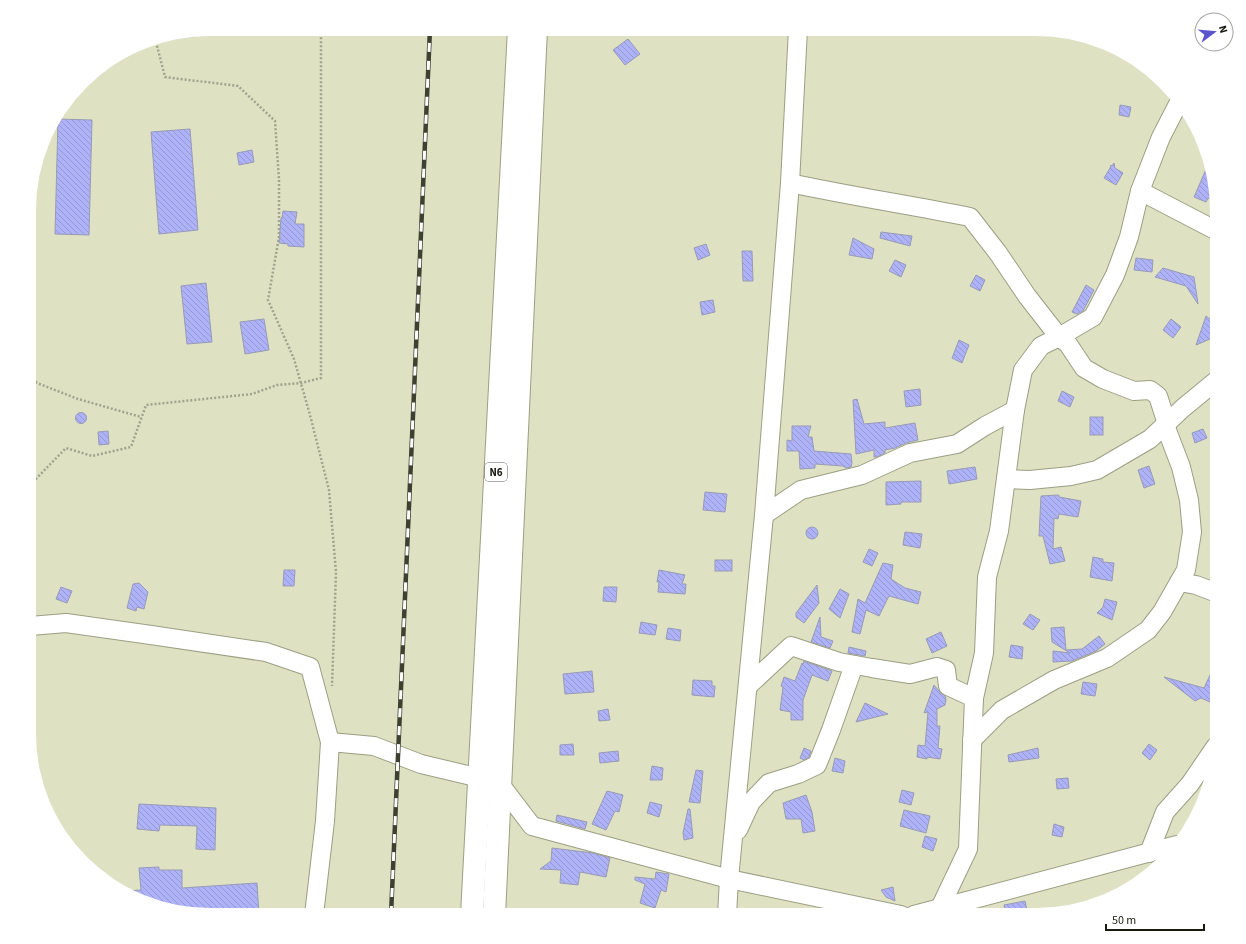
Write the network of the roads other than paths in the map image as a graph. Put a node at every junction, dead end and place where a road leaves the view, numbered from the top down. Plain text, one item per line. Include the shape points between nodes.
1 (519, 36) edge
2 (536, 36) edge
3 (798, 36) edge
4 (1176, 107) edge
5 (790, 183) junction
6 (1140, 191) junction
7 (1210, 227) edge
8 (1059, 337) junction
9 (1210, 386) edge
10 (1015, 410) junction
11 (1166, 425) junction
12 (1006, 479) junction
13 (764, 515) junction
14 (1180, 582) junction
15 (1210, 590) edge
16 (36, 626) edge
17 (854, 665) junction
18 (748, 686) junction
19 (974, 698) junction
20 (972, 740) junction
21 (330, 742) junction
22 (1209, 756) edge
23 (480, 778) junction
24 (500, 784) junction
25 (732, 844) junction
26 (1168, 847) edge
27 (1148, 853) junction
28 (729, 879) junction
29 (315, 908) edge
30 (472, 908) edge
31 (494, 908) edge
32 (727, 908) edge
33 (868, 908) edge
34 (946, 908) edge
35 (959, 908) edge

1 - 23 highway, N6
2 - 24 highway, N6
3 - 5 street
4 - 6 street via 1161,137
5 - 8 street via 970,217
5 - 13 street
6 - 7 street
6 - 8 street via 1115,276 1093,317
8 - 10 street via 1040,346 1023,370
8 - 11 street via 1068,344 1084,368 1115,384 1134,391 1150,390 1158,396
9 - 11 street
10 - 12 street
10 - 13 street via 957,444 910,453 862,474 801,490
11 - 12 street via 1150,439 1097,470 1051,478
11 - 14 street via 1181,467 1191,519 1192,532 1186,570
12 - 19 street via 999,531 987,577 984,653
13 - 18 street
14 - 15 street
14 - 20 street via 1148,630 1107,658 1054,680 1002,710
16 - 21 street via 66,624 266,652 310,667
17 - 18 street via 791,646
17 - 19 street via 910,674 937,667 946,670 948,686
17 - 25 street via 818,765 769,783 751,802
18 - 25 street
19 - 20 street
20 - 34 street via 968,849
21 - 23 street via 374,746 421,764
21 - 29 street via 325,821
22 - 27 street via 1190,784 1165,812
23 - 24 street
23 - 30 highway, N6
24 - 28 street via 532,826
24 - 31 highway, N6
25 - 28 street
26 - 27 street
27 - 35 street
28 - 32 street
28 - 33 street

